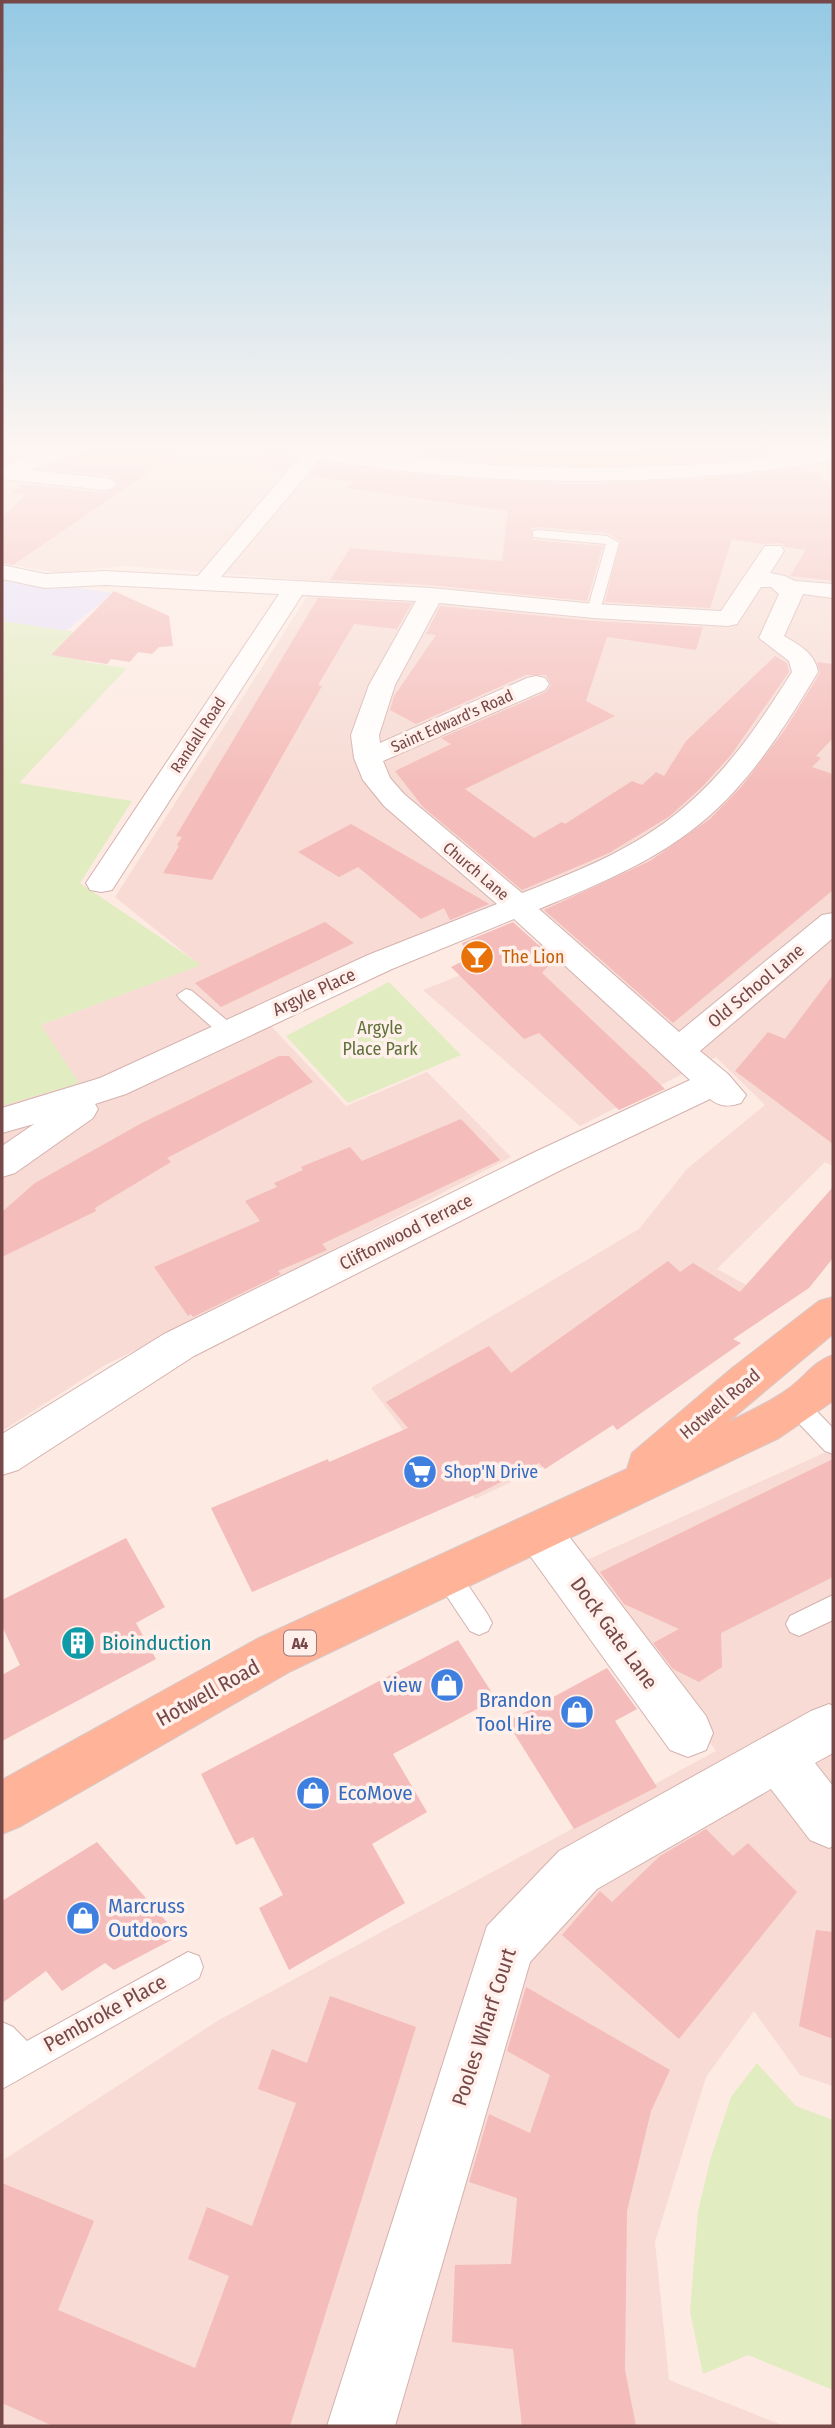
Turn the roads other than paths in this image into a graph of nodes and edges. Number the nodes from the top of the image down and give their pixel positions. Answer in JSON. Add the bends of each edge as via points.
{"nodes":[{"id":1,"x":220,"y":562,"type":"edge"},
{"id":2,"x":608,"y":562,"type":"edge"},
{"id":3,"x":765,"y":562,"type":"edge"},
{"id":4,"x":2,"y":572,"type":"edge"},
{"id":5,"x":760,"y":579,"type":"junction"},
{"id":6,"x":204,"y":583,"type":"junction"},
{"id":7,"x":295,"y":588,"type":"junction"},
{"id":8,"x":791,"y":589,"type":"junction"},
{"id":9,"x":833,"y":591,"type":"edge"},
{"id":10,"x":431,"y":595,"type":"junction"},
{"id":11,"x":594,"y":611,"type":"junction"},
{"id":12,"x":536,"y":684,"type":"dead end"},
{"id":13,"x":368,"y":758,"type":"junction"},
{"id":14,"x":101,"y":883,"type":"dead end"},
{"id":15,"x":518,"y":906,"type":"junction"},
{"id":16,"x":833,"y":922,"type":"edge"},
{"id":17,"x":186,"y":995,"type":"dead end"},
{"id":18,"x":229,"y":1032,"type":"junction"},
{"id":19,"x":679,"y":1050,"type":"junction"},
{"id":20,"x":113,"y":1086,"type":"junction"},
{"id":21,"x":722,"y":1088,"type":"joint"},
{"id":22,"x":2,"y":1121,"type":"edge"},
{"id":23,"x":2,"y":1164,"type":"edge"},
{"id":24,"x":833,"y":1312,"type":"edge"},
{"id":25,"x":833,"y":1372,"type":"edge"},
{"id":26,"x":797,"y":1406,"type":"junction"},
{"id":27,"x":833,"y":1444,"type":"edge"},
{"id":28,"x":2,"y":1457,"type":"edge"},
{"id":29,"x":609,"y":1500,"type":"junction"},
{"id":30,"x":539,"y":1532,"type":"junction"},
{"id":31,"x":447,"y":1575,"type":"junction"},
{"id":32,"x":833,"y":1607,"type":"edge"},
{"id":33,"x":479,"y":1623,"type":"dead end"},
{"id":34,"x":799,"y":1624,"type":"dead end"},
{"id":35,"x":829,"y":1728,"type":"dead end"},
{"id":36,"x":688,"y":1734,"type":"dead end"},
{"id":37,"x":778,"y":1757,"type":"junction"},
{"id":38,"x":2,"y":1808,"type":"edge"},
{"id":39,"x":830,"y":1822,"type":"dead end"},
{"id":40,"x":188,"y":1967,"type":"dead end"},
{"id":41,"x":8,"y":2057,"type":"edge"},
{"id":42,"x":361,"y":2426,"type":"edge"}],
"edges":[{"from":1,"to":6,"type":"street"},
{"from":2,"to":11,"type":"lane"},
{"from":3,"to":5,"type":"street","via":[[758,573]]},
{"from":4,"to":6,"type":"street","via":[[44,581],[105,578]]},
{"from":5,"to":8,"type":"street"},
{"from":5,"to":11,"type":"street","via":[[752,582],[728,619]]},
{"from":6,"to":7,"type":"street"},
{"from":7,"to":10,"type":"street"},
{"from":7,"to":14,"type":"street","name":"Randall Road"},
{"from":8,"to":9,"type":"street"},
{"from":8,"to":15,"type":"street","name":"Argyle Place","via":[[772,634],[774,641],[804,661],[805,672],[777,718],[717,791],[688,818],[625,860]]},
{"from":10,"to":11,"type":"street"},
{"from":10,"to":13,"type":"street","name":"Church Lane","via":[[382,685],[365,736]]},
{"from":12,"to":13,"type":"street","name":"Saint Edward's Road"},
{"from":13,"to":15,"type":"street","name":"Church Lane","via":[[377,780],[394,800]]},
{"from":15,"to":18,"type":"street","name":"Argyle Place","via":[[380,962]]},
{"from":15,"to":19,"type":"street","name":"Church Lane"},
{"from":16,"to":19,"type":"street","name":"Old School Lane"},
{"from":17,"to":18,"type":"lane"},
{"from":18,"to":20,"type":"street","name":"Argyle Place"},
{"from":19,"to":21,"type":"street","name":"Church Lane"},
{"from":20,"to":22,"type":"street"},
{"from":20,"to":23,"type":"street"},
{"from":21,"to":28,"type":"street","name":"Cliftonwood Terrace","via":[[550,1160],[191,1339]]},
{"from":24,"to":29,"type":"main road","name":"Hotwell Road","number":"A4"},
{"from":25,"to":26,"type":"main road","name":"Hotwell Road","number":"A4"},
{"from":26,"to":27,"type":"lane"},
{"from":26,"to":29,"type":"main road","name":"Hotwell Road","number":"A4"},
{"from":29,"to":30,"type":"main road","name":"Hotwell Road","number":"A4"},
{"from":30,"to":31,"type":"main road","name":"Hotwell Road","number":"A4"},
{"from":30,"to":36,"type":"street","name":"Dock Gate Lane"},
{"from":31,"to":33,"type":"lane"},
{"from":31,"to":38,"type":"main road","name":"Hotwell Road","number":"A4","via":[[274,1656]]},
{"from":32,"to":34,"type":"lane"},
{"from":35,"to":37,"type":"street","name":"Pooles Wharf Court"},
{"from":37,"to":39,"type":"street"},
{"from":37,"to":42,"type":"street","name":"Pooles Wharf Court","via":[[578,1870],[507,1946]]},
{"from":40,"to":41,"type":"lane","name":"Pembroke Place"}]}
